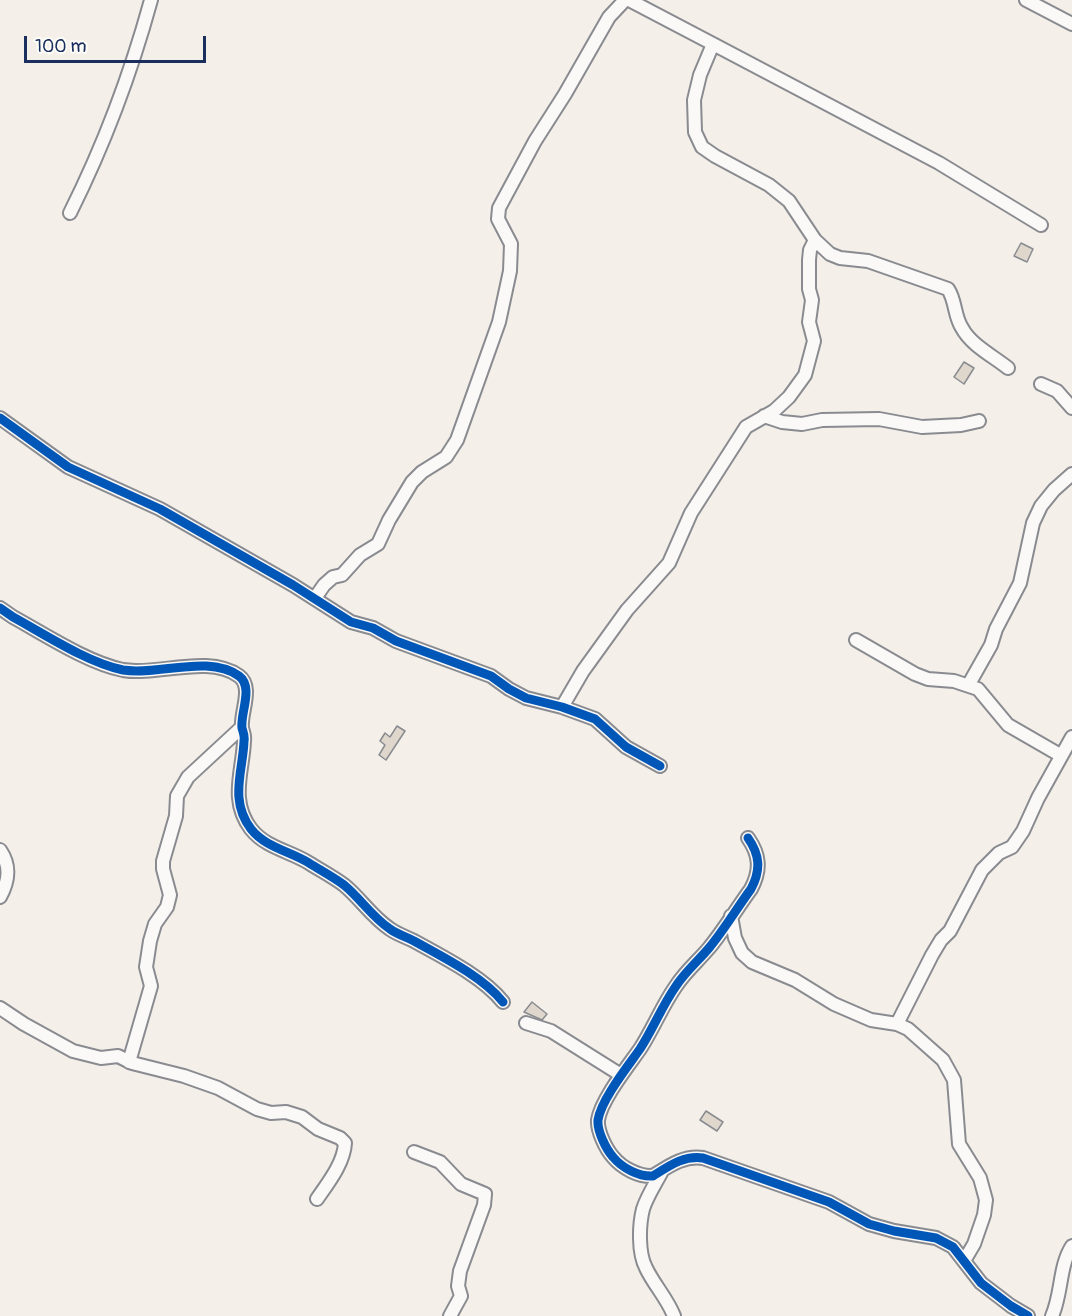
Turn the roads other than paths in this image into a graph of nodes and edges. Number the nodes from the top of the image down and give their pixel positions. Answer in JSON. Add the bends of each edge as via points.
{"nodes":[{"id":1,"x":151,"y":0,"type":"edge"},
{"id":2,"x":627,"y":0,"type":"edge"},
{"id":3,"x":1026,"y":0,"type":"edge"},
{"id":4,"x":1072,"y":24,"type":"edge"},
{"id":5,"x":713,"y":44,"type":"junction"},
{"id":6,"x":70,"y":213,"type":"dead end"},
{"id":7,"x":1041,"y":225,"type":"dead end"},
{"id":8,"x":815,"y":240,"type":"junction"},
{"id":9,"x":1008,"y":368,"type":"dead end"},
{"id":10,"x":1041,"y":384,"type":"dead end"},
{"id":11,"x":1072,"y":408,"type":"edge"},
{"id":12,"x":764,"y":416,"type":"junction"},
{"id":13,"x":0,"y":418,"type":"edge"},
{"id":14,"x":979,"y":421,"type":"dead end"},
{"id":15,"x":1072,"y":474,"type":"edge"},
{"id":16,"x":315,"y":598,"type":"junction"},
{"id":17,"x":0,"y":608,"type":"edge"},
{"id":18,"x":856,"y":640,"type":"dead end"},
{"id":19,"x":969,"y":684,"type":"junction"},
{"id":20,"x":562,"y":707,"type":"junction"},
{"id":21,"x":242,"y":727,"type":"junction"},
{"id":22,"x":1072,"y":736,"type":"edge"},
{"id":23,"x":1060,"y":755,"type":"junction"},
{"id":24,"x":660,"y":766,"type":"dead end"},
{"id":25,"x":748,"y":838,"type":"dead end"},
{"id":26,"x":0,"y":850,"type":"edge"},
{"id":27,"x":0,"y":897,"type":"edge"},
{"id":28,"x":731,"y":916,"type":"junction"},
{"id":29,"x":503,"y":1002,"type":"dead end"},
{"id":30,"x":0,"y":1008,"type":"edge"},
{"id":31,"x":526,"y":1023,"type":"dead end"},
{"id":32,"x":897,"y":1024,"type":"junction"},
{"id":33,"x":129,"y":1062,"type":"junction"},
{"id":34,"x":621,"y":1075,"type":"junction"},
{"id":35,"x":414,"y":1152,"type":"dead end"},
{"id":36,"x":662,"y":1170,"type":"junction"},
{"id":37,"x":317,"y":1199,"type":"dead end"},
{"id":38,"x":1072,"y":1246,"type":"edge"},
{"id":39,"x":964,"y":1261,"type":"junction"},
{"id":40,"x":450,"y":1316,"type":"edge"},
{"id":41,"x":674,"y":1316,"type":"edge"},
{"id":42,"x":1028,"y":1316,"type":"edge"},
{"id":43,"x":1052,"y":1316,"type":"edge"}],
"edges":[{"from":1,"to":6,"type":"street","via":[[114,115]]},
{"from":2,"to":5,"type":"street"},
{"from":2,"to":16,"type":"street","via":[[609,17],[499,208],[498,219],[511,244],[510,271],[499,322],[457,440],[446,457],[412,482],[378,544],[360,555],[342,575],[333,577]]},
{"from":3,"to":4,"type":"street"},
{"from":5,"to":7,"type":"street","via":[[939,163]]},
{"from":5,"to":8,"type":"street","via":[[694,100],[697,140],[714,156],[769,185],[789,201]]},
{"from":8,"to":9,"type":"street","via":[[840,258],[868,261],[948,289],[962,330]]},
{"from":8,"to":12,"type":"street","via":[[809,260],[812,300],[808,322],[814,341],[811,357],[797,388]]},
{"from":10,"to":11,"type":"street","via":[[1057,391]]},
{"from":12,"to":14,"type":"street","via":[[802,424],[879,419],[922,427]]},
{"from":12,"to":20,"type":"street","via":[[746,427],[691,513],[669,563],[620,620]]},
{"from":13,"to":16,"type":"street","via":[[75,471],[160,509]]},
{"from":15,"to":19,"type":"street","via":[[1041,506],[1033,523],[1020,583]]},
{"from":16,"to":20,"type":"street","via":[[351,622],[491,676],[526,698]]},
{"from":17,"to":21,"type":"street","via":[[105,666],[140,672],[211,667],[238,675],[245,685]]},
{"from":18,"to":19,"type":"street","via":[[915,674]]},
{"from":19,"to":23,"type":"street","via":[[978,689],[1008,725]]},
{"from":20,"to":24,"type":"street","via":[[595,719],[626,747]]},
{"from":21,"to":29,"type":"street","via":[[240,798],[243,813],[262,840],[344,885],[390,929],[486,983]]},
{"from":21,"to":33,"type":"street","via":[[188,777],[177,796],[163,869],[170,896],[155,924],[146,955],[151,986]]},
{"from":22,"to":23,"type":"street"},
{"from":23,"to":32,"type":"street","via":[[1023,831],[1012,847],[999,853],[982,870]]},
{"from":25,"to":28,"type":"street","via":[[759,858],[756,879]]},
{"from":26,"to":27,"type":"street","via":[[8,865],[6,886]]},
{"from":28,"to":32,"type":"street","via":[[735,938],[752,962],[852,1012]]},
{"from":28,"to":34,"type":"street","via":[[676,984]]},
{"from":30,"to":33,"type":"street","via":[[73,1051],[101,1058],[118,1056]]},
{"from":31,"to":34,"type":"street","via":[[551,1031]]},
{"from":32,"to":39,"type":"street","via":[[926,1043],[943,1060],[954,1080],[958,1140],[980,1178],[986,1200],[974,1244]]},
{"from":33,"to":37,"type":"street","via":[[218,1088],[257,1109],[302,1117],[340,1138],[345,1149]]},
{"from":34,"to":36,"type":"street","via":[[598,1119],[603,1140],[618,1163],[631,1170],[647,1176]]},
{"from":35,"to":40,"type":"street","via":[[440,1162],[461,1184],[485,1194],[460,1271],[461,1296]]},
{"from":36,"to":39,"type":"street","via":[[691,1156],[703,1158],[829,1202],[869,1224],[936,1238],[953,1247]]},
{"from":36,"to":41,"type":"street","via":[[644,1208],[642,1248],[645,1266]]},
{"from":38,"to":43,"type":"street"},
{"from":39,"to":42,"type":"street","via":[[981,1283]]}]}
